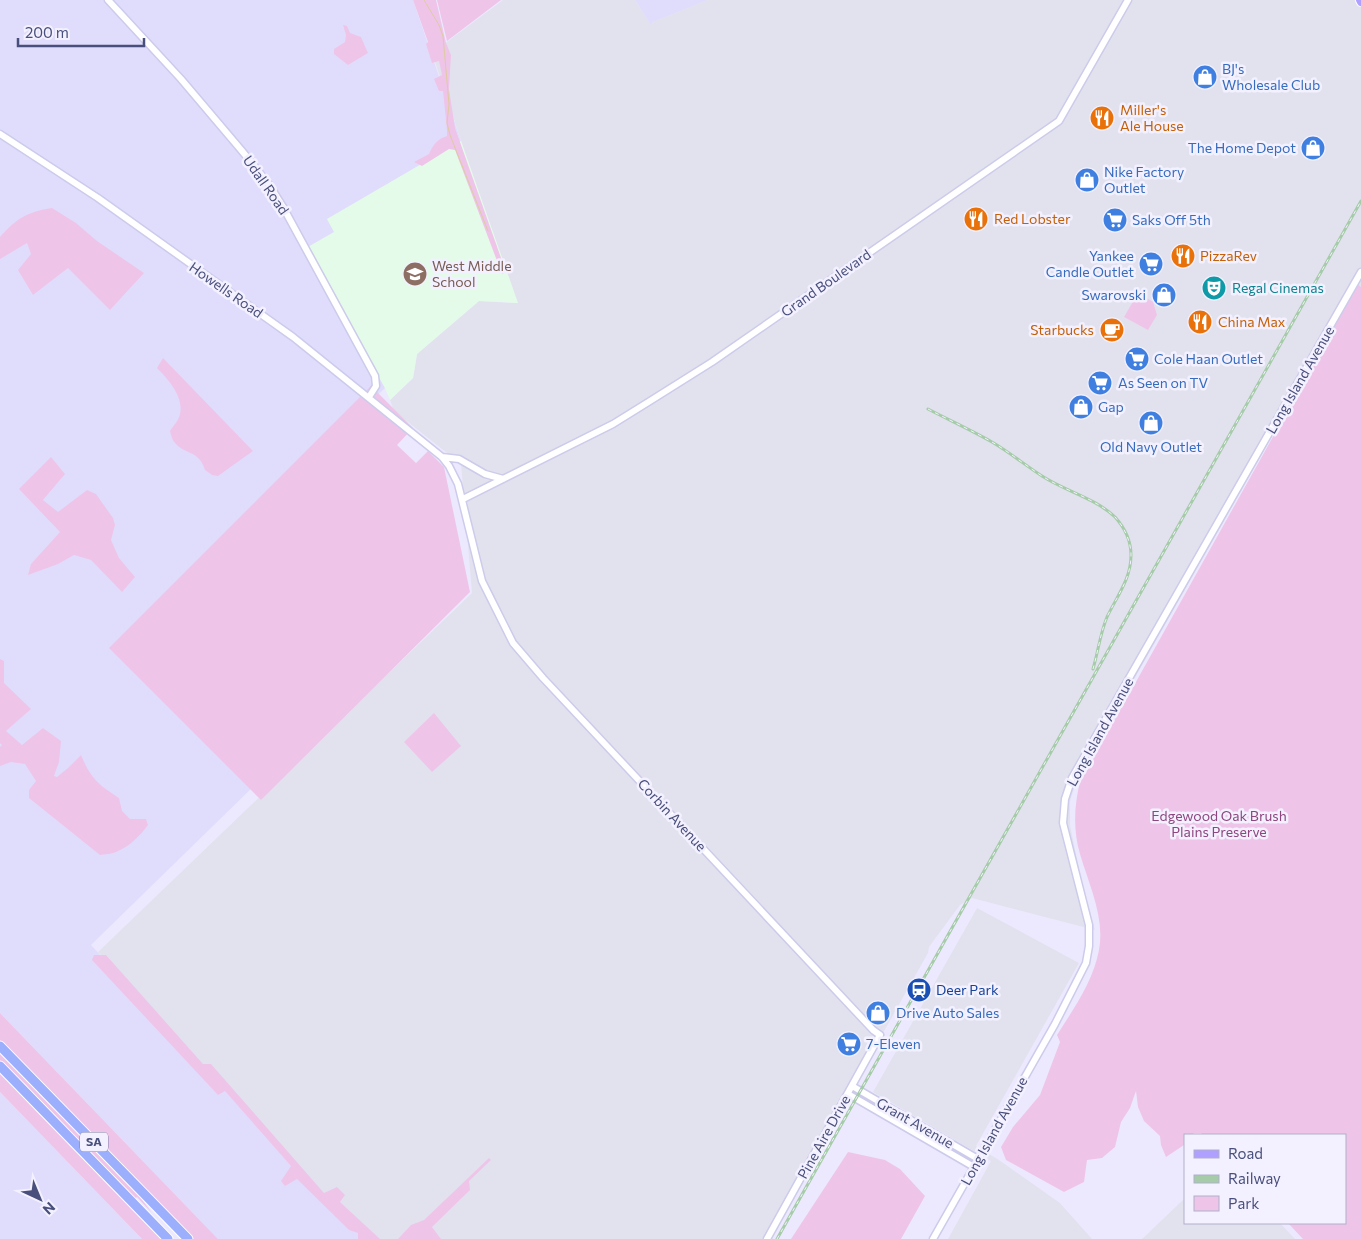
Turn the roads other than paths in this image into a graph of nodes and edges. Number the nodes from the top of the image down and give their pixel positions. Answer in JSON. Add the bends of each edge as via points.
{"nodes":[{"id":1,"x":108,"y":0,"type":"edge"},
{"id":2,"x":1128,"y":0,"type":"edge"},
{"id":3,"x":0,"y":134,"type":"edge"},
{"id":4,"x":1361,"y":272,"type":"edge"},
{"id":5,"x":369,"y":397,"type":"junction"},
{"id":6,"x":442,"y":457,"type":"junction"},
{"id":7,"x":504,"y":479,"type":"junction"},
{"id":8,"x":463,"y":499,"type":"junction"},
{"id":9,"x":880,"y":1035,"type":"joint"},
{"id":10,"x":0,"y":1046,"type":"edge"},
{"id":11,"x":0,"y":1066,"type":"edge"},
{"id":12,"x":852,"y":1086,"type":"junction"},
{"id":13,"x":848,"y":1094,"type":"junction"},
{"id":14,"x":978,"y":1159,"type":"junction"},
{"id":15,"x":974,"y":1167,"type":"junction"},
{"id":16,"x":168,"y":1239,"type":"edge"},
{"id":17,"x":188,"y":1239,"type":"edge"},
{"id":18,"x":767,"y":1239,"type":"edge"},
{"id":19,"x":934,"y":1239,"type":"edge"}],
"edges":[{"from":1,"to":5,"type":"street","name":"Udall Road","via":[[268,183],[375,376],[376,386]]},
{"from":2,"to":7,"type":"street","name":"Grand Boulevard","via":[[1059,121],[712,362],[613,424]]},
{"from":3,"to":5,"type":"street","name":"Howells Road","via":[[98,198],[293,337]]},
{"from":4,"to":14,"type":"street","name":"Long Island Avenue","via":[[1072,778],[1065,799],[1063,823],[1089,925],[1086,963]]},
{"from":5,"to":6,"type":"street","name":"Howells Road"},
{"from":6,"to":7,"type":"street","via":[[459,459],[485,474]]},
{"from":6,"to":8,"type":"street","name":"Corbin Avenue","via":[[454,475]]},
{"from":7,"to":8,"type":"street","name":"Grand Boulevard"},
{"from":8,"to":9,"type":"street","name":"Corbin Avenue","via":[[482,582],[513,643],[767,918]]},
{"from":9,"to":12,"type":"street","name":"Pine Aire Drive"},
{"from":10,"to":17,"type":"highway","number":"SA"},
{"from":11,"to":16,"type":"highway","number":"SA"},
{"from":12,"to":13,"type":"street","name":"Pine Aire Drive"},
{"from":12,"to":14,"type":"street","name":"Grant Avenue"},
{"from":13,"to":15,"type":"street","name":"Grant Avenue"},
{"from":13,"to":18,"type":"street","name":"Pine Aire Drive"},
{"from":14,"to":15,"type":"street","name":"Long Island Avenue"},
{"from":15,"to":19,"type":"street","name":"Long Island Avenue"}]}
